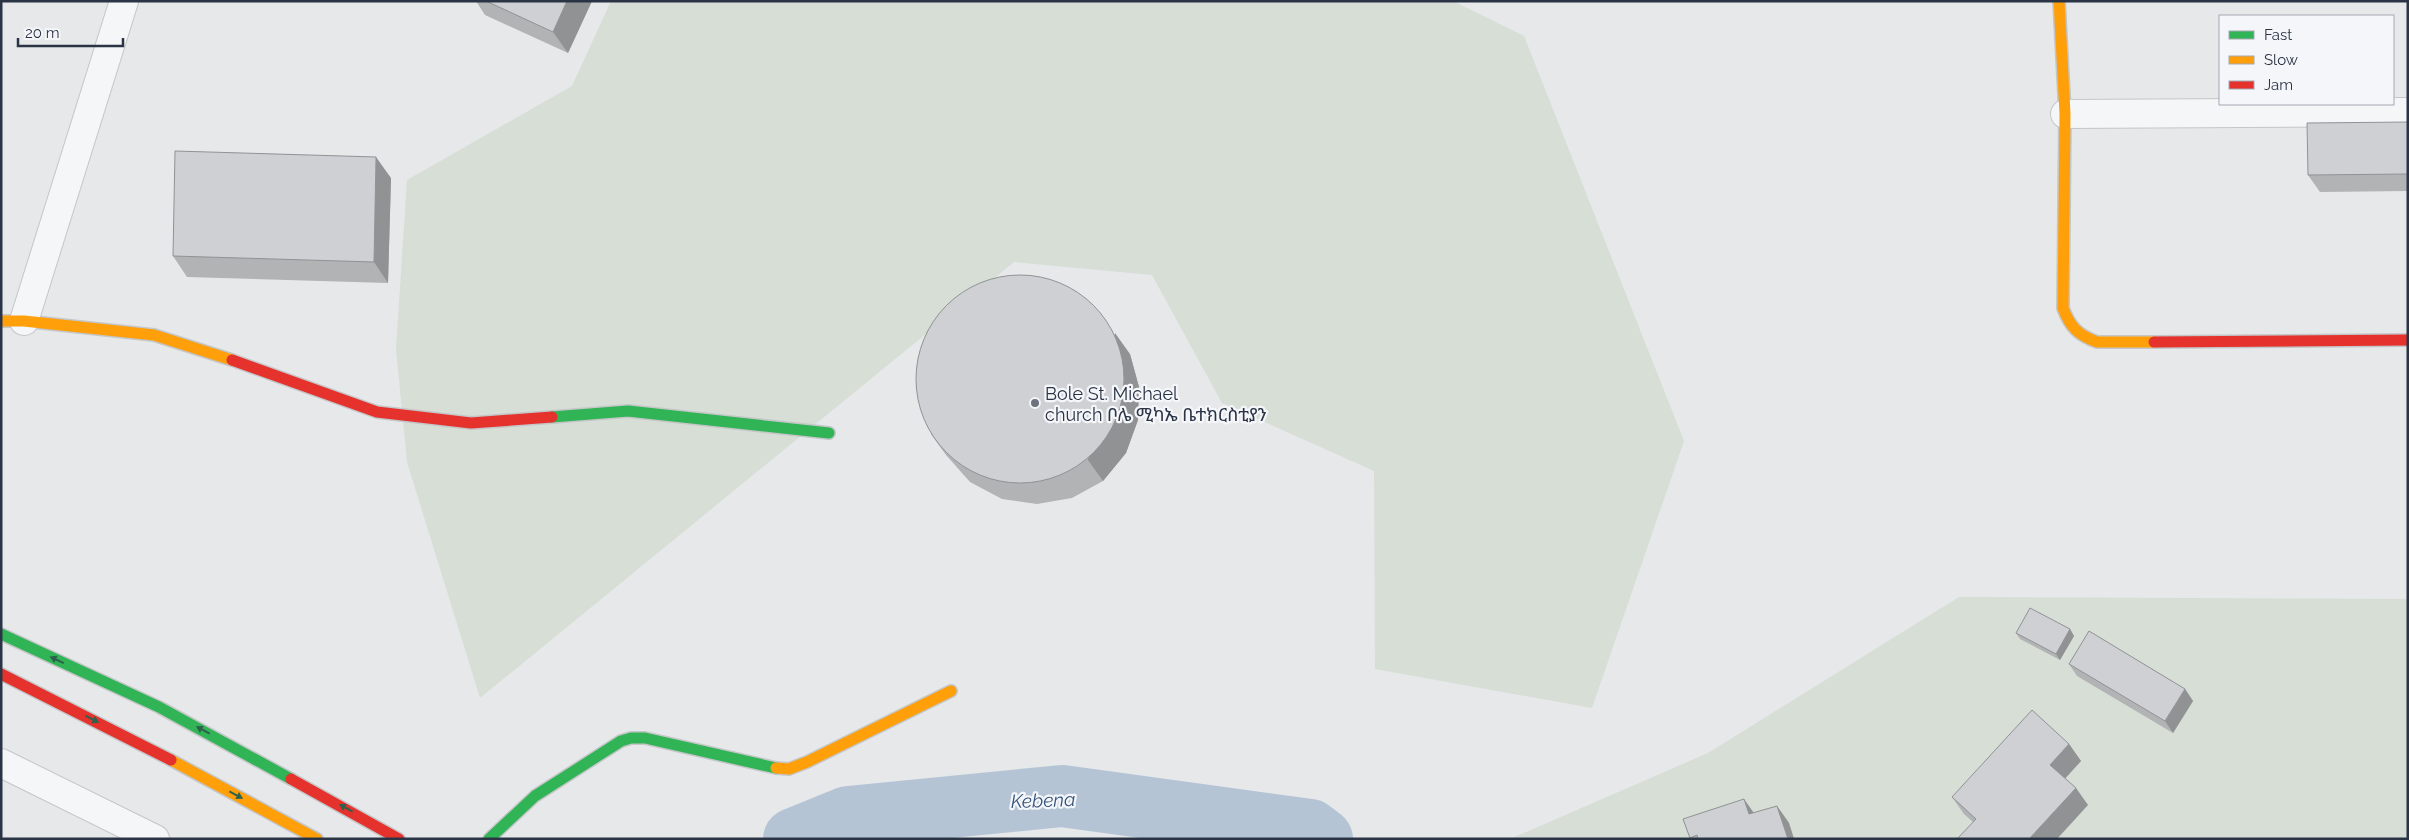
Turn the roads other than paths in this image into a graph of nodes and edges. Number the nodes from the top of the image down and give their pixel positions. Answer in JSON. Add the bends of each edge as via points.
{"nodes":[{"id":1,"x":124,"y":1,"type":"edge"},
{"id":2,"x":2059,"y":1,"type":"edge"},
{"id":3,"x":2408,"y":112,"type":"edge"},
{"id":4,"x":2065,"y":114,"type":"junction"},
{"id":5,"x":13,"y":321,"type":"edge"},
{"id":6,"x":2408,"y":340,"type":"edge"},
{"id":7,"x":829,"y":433,"type":"dead end"},
{"id":8,"x":1,"y":634,"type":"edge"},
{"id":9,"x":1,"y":674,"type":"edge"},
{"id":10,"x":950,"y":691,"type":"dead end"},
{"id":11,"x":1,"y":763,"type":"edge"},
{"id":12,"x":155,"y":839,"type":"edge"},
{"id":13,"x":318,"y":839,"type":"edge"},
{"id":14,"x":399,"y":839,"type":"edge"},
{"id":15,"x":489,"y":839,"type":"edge"}],
"edges":[{"from":1,"to":5,"type":"street"},
{"from":2,"to":4,"type":"street"},
{"from":3,"to":4,"type":"street"},
{"from":4,"to":6,"type":"street","via":[[2063,308],[2070,326],[2080,336],[2097,342]]},
{"from":5,"to":7,"type":"street","via":[[154,335],[377,412],[471,423],[628,411]]},
{"from":14,"to":8,"type":"street","one_way":true,"via":[[160,707]]},
{"from":9,"to":13,"type":"street","one_way":true},
{"from":10,"to":15,"type":"street","via":[[789,769],[645,738],[621,741],[535,796]]},
{"from":11,"to":12,"type":"street"}]}
